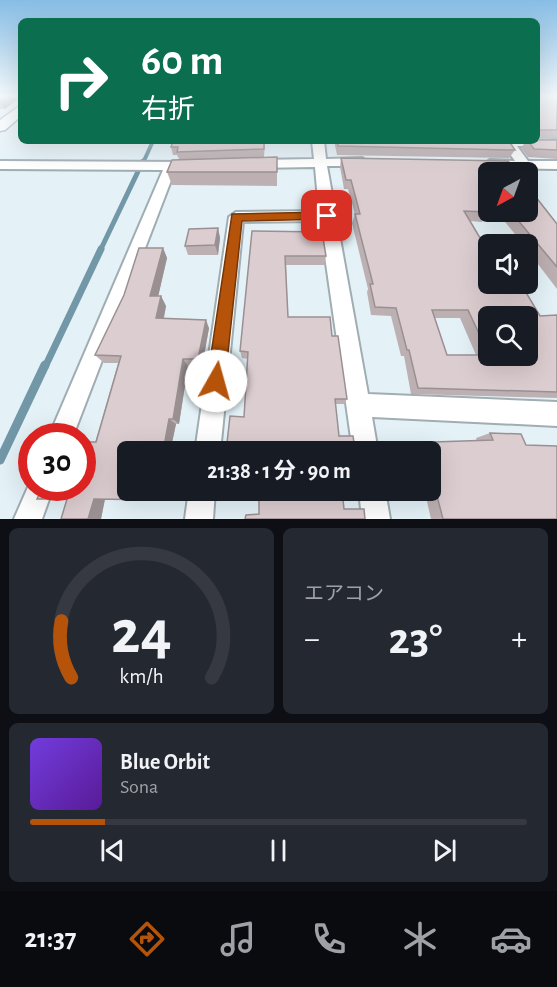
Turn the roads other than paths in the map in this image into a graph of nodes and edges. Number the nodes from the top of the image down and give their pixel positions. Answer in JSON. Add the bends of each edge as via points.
{"nodes":[{"id":1,"x":540,"y":143,"type":"edge"},
{"id":2,"x":557,"y":143,"type":"edge"},
{"id":3,"x":318,"y":144,"type":"edge"},
{"id":4,"x":509,"y":144,"type":"edge"},
{"id":5,"x":321,"y":161,"type":"junction"},
{"id":6,"x":369,"y":162,"type":"edge"},
{"id":7,"x":523,"y":162,"type":"edge"},
{"id":8,"x":240,"y":164,"type":"edge"},
{"id":9,"x":0,"y":165,"type":"edge"},
{"id":10,"x":538,"y":165,"type":"edge"},
{"id":11,"x":205,"y":166,"type":"edge"},
{"id":12,"x":556,"y":166,"type":"edge"},
{"id":13,"x":170,"y":167,"type":"junction"},
{"id":14,"x":327,"y":216,"type":"junction"},
{"id":15,"x":358,"y":405,"type":"junction"},
{"id":16,"x":557,"y":414,"type":"edge"},
{"id":17,"x":66,"y":423,"type":"edge"},
{"id":18,"x":208,"y":441,"type":"edge"},
{"id":19,"x":364,"y":441,"type":"edge"},
{"id":20,"x":35,"y":501,"type":"edge"},
{"id":21,"x":201,"y":501,"type":"edge"},
{"id":22,"x":374,"y":501,"type":"edge"},
{"id":23,"x":28,"y":519,"type":"edge"},
{"id":24,"x":199,"y":519,"type":"edge"},
{"id":25,"x":376,"y":519,"type":"edge"}],
"edges":[{"from":1,"to":2,"type":"street"},
{"from":3,"to":5,"type":"street"},
{"from":4,"to":7,"type":"street"},
{"from":5,"to":6,"type":"street"},
{"from":5,"to":8,"type":"street"},
{"from":5,"to":14,"type":"street"},
{"from":9,"to":13,"type":"street"},
{"from":10,"to":12,"type":"street"},
{"from":11,"to":13,"type":"street"},
{"from":13,"to":17,"type":"street"},
{"from":14,"to":15,"type":"street"},
{"from":14,"to":18,"type":"street","via":[[236,217]]},
{"from":15,"to":16,"type":"street"},
{"from":15,"to":19,"type":"street"},
{"from":20,"to":23,"type":"street"},
{"from":21,"to":24,"type":"street"},
{"from":22,"to":25,"type":"street"}]}
